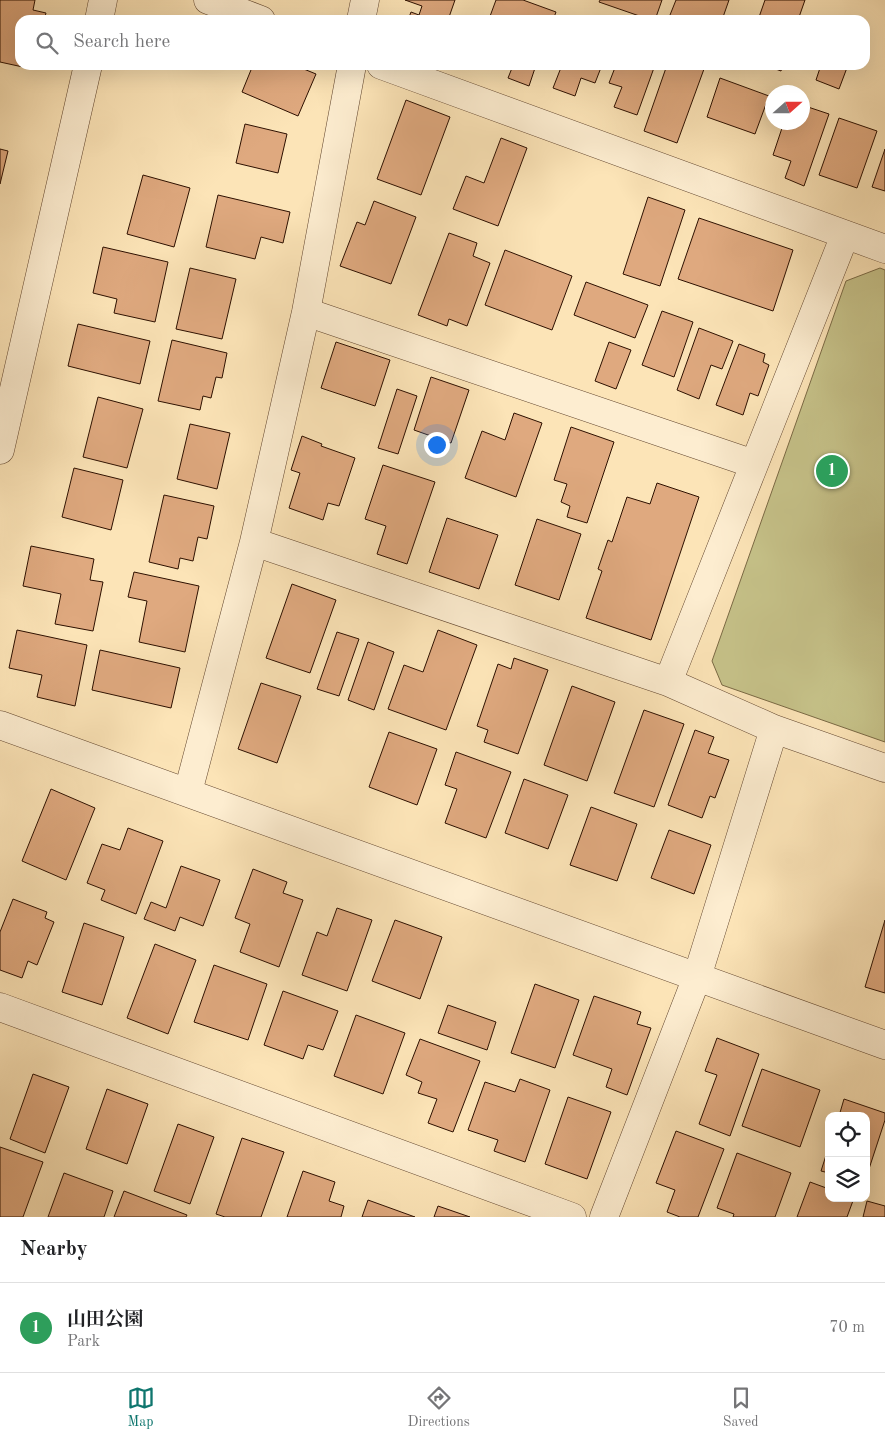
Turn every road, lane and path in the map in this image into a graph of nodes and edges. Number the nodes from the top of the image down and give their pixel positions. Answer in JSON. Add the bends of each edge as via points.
{"nodes":[{"id":1,"x":103,"y":0,"type":"edge"},
{"id":2,"x":208,"y":0,"type":"edge"},
{"id":3,"x":365,"y":0,"type":"edge"},
{"id":4,"x":99,"y":15,"type":"edge"},
{"id":5,"x":248,"y":15,"type":"edge"},
{"id":6,"x":362,"y":15,"type":"edge"},
{"id":7,"x":87,"y":70,"type":"edge"},
{"id":8,"x":351,"y":70,"type":"edge"},
{"id":9,"x":395,"y":70,"type":"edge"},
{"id":10,"x":845,"y":235,"type":"junction"},
{"id":11,"x":885,"y":249,"type":"edge"},
{"id":12,"x":306,"y":312,"type":"junction"},
{"id":13,"x":0,"y":450,"type":"edge"},
{"id":14,"x":754,"y":464,"type":"junction"},
{"id":15,"x":254,"y":542,"type":"junction"},
{"id":16,"x":668,"y":682,"type":"junction"},
{"id":17,"x":0,"y":725,"type":"edge"},
{"id":18,"x":774,"y":729,"type":"junction"},
{"id":19,"x":885,"y":768,"type":"edge"},
{"id":20,"x":188,"y":792,"type":"junction"},
{"id":21,"x":697,"y":977,"type":"junction"},
{"id":22,"x":0,"y":1007,"type":"edge"},
{"id":23,"x":885,"y":1045,"type":"edge"},
{"id":24,"x":572,"y":1217,"type":"edge"},
{"id":25,"x":604,"y":1217,"type":"edge"}],
"edges":[{"from":1,"to":4,"type":"street"},
{"from":2,"to":5,"type":"street"},
{"from":3,"to":6,"type":"street"},
{"from":7,"to":13,"type":"street"},
{"from":8,"to":12,"type":"street"},
{"from":9,"to":10,"type":"street"},
{"from":10,"to":11,"type":"street"},
{"from":10,"to":14,"type":"street"},
{"from":12,"to":14,"type":"street"},
{"from":12,"to":15,"type":"street"},
{"from":14,"to":16,"type":"street"},
{"from":15,"to":16,"type":"street"},
{"from":15,"to":20,"type":"street"},
{"from":16,"to":18,"type":"street"},
{"from":17,"to":20,"type":"street"},
{"from":18,"to":19,"type":"street"},
{"from":18,"to":21,"type":"street"},
{"from":20,"to":21,"type":"street"},
{"from":21,"to":23,"type":"street"},
{"from":21,"to":25,"type":"street"},
{"from":22,"to":24,"type":"street"}]}
